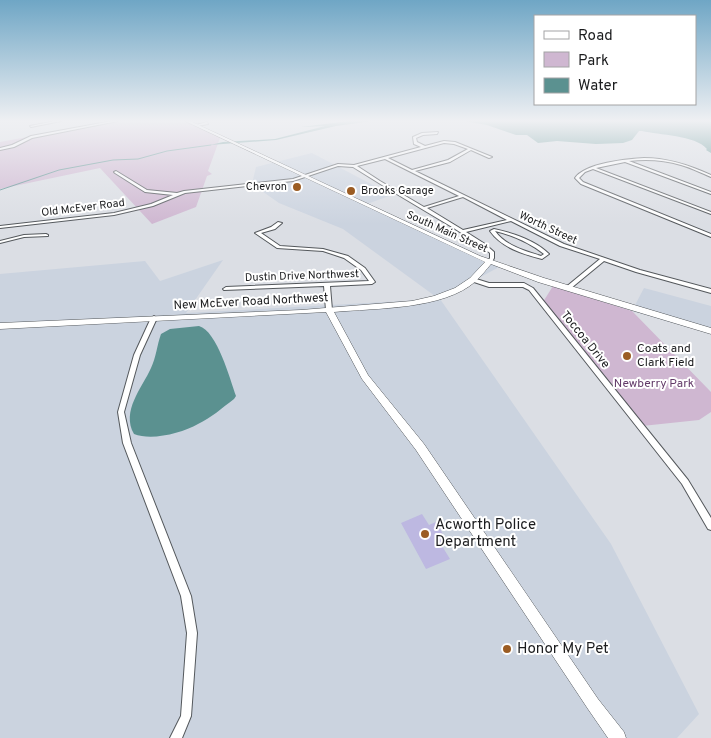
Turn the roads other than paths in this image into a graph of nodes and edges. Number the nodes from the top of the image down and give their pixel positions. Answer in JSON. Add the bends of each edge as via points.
{"nodes":[{"id":1,"x":261,"y":155,"type":"edge"},
{"id":2,"x":395,"y":155,"type":"edge"},
{"id":3,"x":459,"y":155,"type":"edge"},
{"id":4,"x":486,"y":155,"type":"edge"},
{"id":5,"x":490,"y":157,"type":"dead end"},
{"id":6,"x":386,"y":158,"type":"junction"},
{"id":7,"x":622,"y":160,"type":"junction"},
{"id":8,"x":354,"y":166,"type":"junction"},
{"id":9,"x":593,"y":168,"type":"junction"},
{"id":10,"x":413,"y":170,"type":"junction"},
{"id":11,"x":116,"y":172,"type":"dead end"},
{"id":12,"x":305,"y":176,"type":"junction"},
{"id":13,"x":711,"y":176,"type":"edge"},
{"id":14,"x":711,"y":193,"type":"edge"},
{"id":15,"x":177,"y":194,"type":"junction"},
{"id":16,"x":463,"y":196,"type":"junction"},
{"id":17,"x":424,"y":208,"type":"junction"},
{"id":18,"x":711,"y":213,"type":"edge"},
{"id":19,"x":511,"y":220,"type":"junction"},
{"id":20,"x":280,"y":223,"type":"dead end"},
{"id":21,"x":485,"y":226,"type":"junction"},
{"id":22,"x":0,"y":227,"type":"edge"},
{"id":23,"x":492,"y":230,"type":"junction"},
{"id":24,"x":462,"y":232,"type":"junction"},
{"id":25,"x":46,"y":235,"type":"dead end"},
{"id":26,"x":711,"y":236,"type":"edge"},
{"id":27,"x":0,"y":242,"type":"edge"},
{"id":28,"x":602,"y":260,"type":"junction"},
{"id":29,"x":490,"y":261,"type":"junction"},
{"id":30,"x":473,"y":280,"type":"junction"},
{"id":31,"x":327,"y":284,"type":"junction"},
{"id":32,"x":568,"y":288,"type":"junction"},
{"id":33,"x":226,"y":289,"type":"dead end"},
{"id":34,"x":711,"y":291,"type":"edge"},
{"id":35,"x":329,"y":310,"type":"junction"},
{"id":36,"x":154,"y":318,"type":"junction"},
{"id":37,"x":0,"y":326,"type":"edge"},
{"id":38,"x":711,"y":331,"type":"edge"},
{"id":39,"x":711,"y":526,"type":"edge"},
{"id":40,"x":176,"y":738,"type":"edge"},
{"id":41,"x":618,"y":738,"type":"edge"}],
"edges":[{"from":1,"to":12,"type":"street","name":"South Main Street"},
{"from":2,"to":6,"type":"street"},
{"from":3,"to":10,"type":"street"},
{"from":4,"to":5,"type":"street"},
{"from":6,"to":8,"type":"street"},
{"from":6,"to":10,"type":"street","name":"Worth Street"},
{"from":7,"to":9,"type":"street"},
{"from":7,"to":13,"type":"street","via":[[642,157],[663,159],[685,164]]},
{"from":7,"to":14,"type":"street"},
{"from":8,"to":12,"type":"street","name":"Old McEver Road","via":[[343,165]]},
{"from":8,"to":17,"type":"street"},
{"from":9,"to":18,"type":"street"},
{"from":9,"to":26,"type":"street","via":[[578,177],[579,181]]},
{"from":10,"to":16,"type":"street","name":"Worth Street"},
{"from":11,"to":15,"type":"street","via":[[146,191]]},
{"from":12,"to":15,"type":"street","name":"Old McEver Road","via":[[282,182]]},
{"from":12,"to":29,"type":"street","name":"South Main Street","via":[[438,240]]},
{"from":15,"to":22,"type":"street","name":"Old McEver Road","via":[[152,205],[114,214]]},
{"from":16,"to":17,"type":"street"},
{"from":16,"to":19,"type":"street","name":"Worth Street"},
{"from":17,"to":24,"type":"street"},
{"from":19,"to":21,"type":"street"},
{"from":19,"to":28,"type":"street","name":"Worth Street"},
{"from":20,"to":31,"type":"street","name":"Dustin Drive Northwest","via":[[257,232],[279,247],[323,250],[346,257],[363,268],[372,282]]},
{"from":21,"to":23,"type":"street"},
{"from":21,"to":24,"type":"street"},
{"from":23,"to":23,"type":"street","via":[[496,236],[520,250],[542,258],[547,254],[508,234]]},
{"from":24,"to":29,"type":"street","via":[[491,251]]},
{"from":25,"to":27,"type":"street"},
{"from":28,"to":32,"type":"street"},
{"from":28,"to":34,"type":"street","name":"Worth Street"},
{"from":29,"to":30,"type":"street","name":"New McEver Road Northwest"},
{"from":29,"to":32,"type":"street","name":"South Main Street"},
{"from":30,"to":35,"type":"street","name":"New McEver Road Northwest","via":[[451,294],[430,300]]},
{"from":30,"to":39,"type":"street","name":"Toccoa Drive","via":[[490,286],[524,285],[531,289],[691,490]]},
{"from":31,"to":33,"type":"street","name":"Dustin Drive Northwest"},
{"from":31,"to":35,"type":"street"},
{"from":32,"to":38,"type":"street","name":"South Main Street"},
{"from":35,"to":36,"type":"street","name":"New McEver Road Northwest"},
{"from":35,"to":41,"type":"street","via":[[365,377],[420,447]]},
{"from":36,"to":37,"type":"street","name":"New McEver Road Northwest"},
{"from":36,"to":40,"type":"street","via":[[137,355],[121,412],[127,443],[186,596],[192,633],[186,716]]}]}
